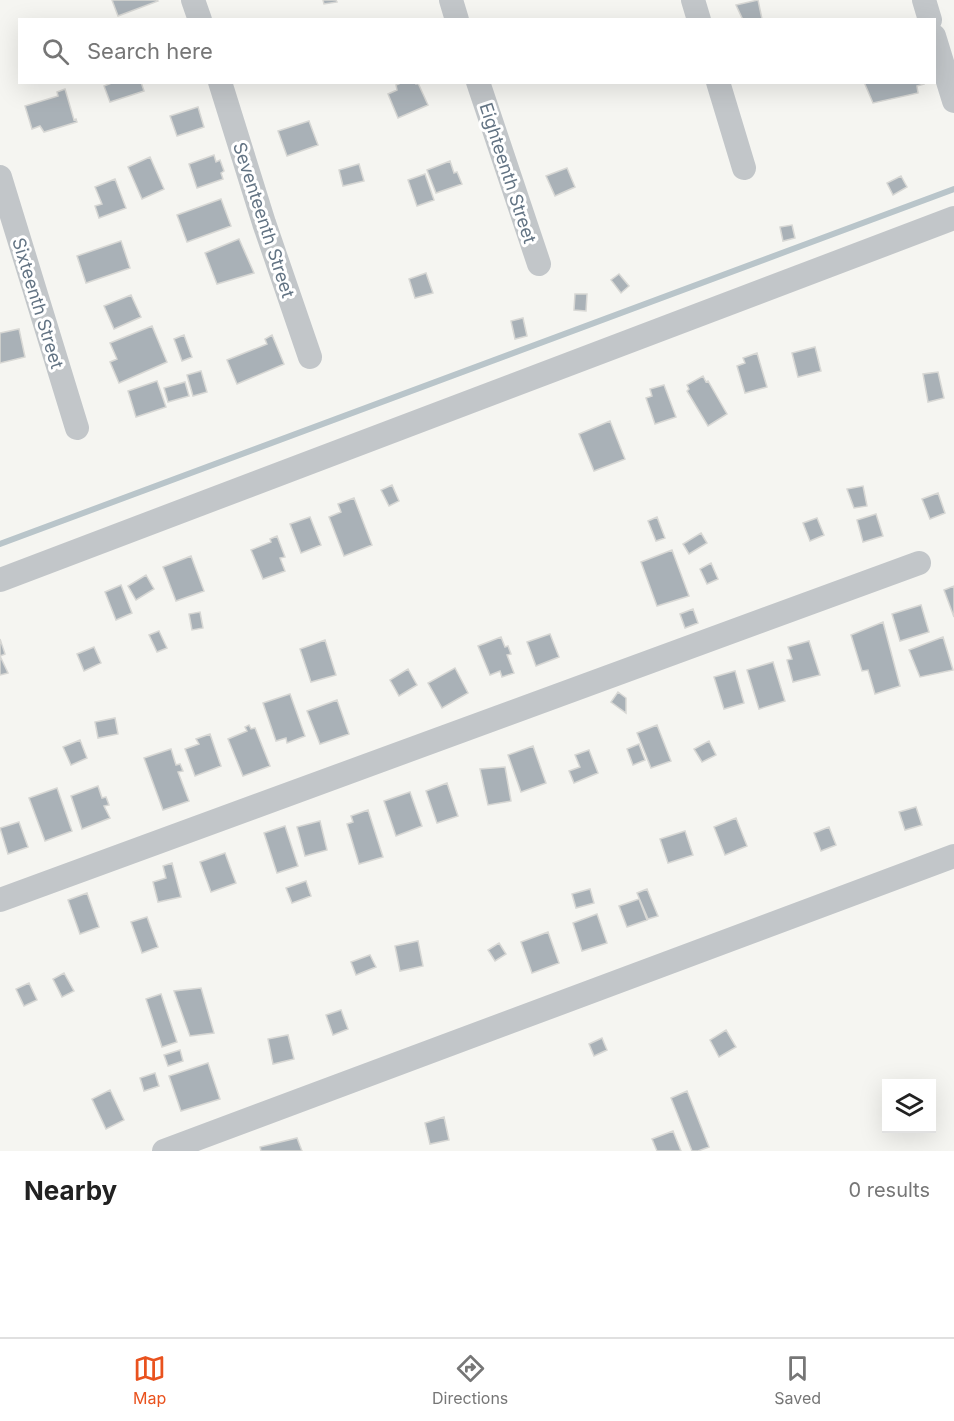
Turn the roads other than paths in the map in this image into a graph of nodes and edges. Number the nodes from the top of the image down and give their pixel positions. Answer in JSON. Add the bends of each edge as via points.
{"nodes":[{"id":1,"x":194,"y":0,"type":"edge"},
{"id":2,"x":451,"y":0,"type":"edge"},
{"id":3,"x":693,"y":0,"type":"edge"},
{"id":4,"x":924,"y":0,"type":"edge"},
{"id":5,"x":199,"y":18,"type":"edge"},
{"id":6,"x":456,"y":18,"type":"edge"},
{"id":7,"x":698,"y":18,"type":"edge"},
{"id":8,"x":929,"y":18,"type":"edge"},
{"id":9,"x":936,"y":42,"type":"edge"},
{"id":10,"x":221,"y":84,"type":"edge"},
{"id":11,"x":479,"y":84,"type":"edge"},
{"id":12,"x":719,"y":84,"type":"edge"},
{"id":13,"x":954,"y":101,"type":"edge"},
{"id":14,"x":744,"y":168,"type":"dead end"},
{"id":15,"x":0,"y":177,"type":"edge"},
{"id":16,"x":954,"y":218,"type":"edge"},
{"id":17,"x":539,"y":264,"type":"dead end"},
{"id":18,"x":310,"y":357,"type":"dead end"},
{"id":19,"x":77,"y":428,"type":"dead end"},
{"id":20,"x":919,"y":563,"type":"dead end"},
{"id":21,"x":0,"y":580,"type":"edge"},
{"id":22,"x":954,"y":856,"type":"edge"},
{"id":23,"x":0,"y":900,"type":"edge"},
{"id":24,"x":165,"y":1151,"type":"edge"}],
"edges":[{"from":1,"to":5,"type":"street"},
{"from":2,"to":6,"type":"street"},
{"from":3,"to":7,"type":"street"},
{"from":4,"to":8,"type":"street"},
{"from":9,"to":13,"type":"street"},
{"from":10,"to":18,"type":"street","name":"Seventeenth Street"},
{"from":11,"to":17,"type":"street","name":"Eighteenth Street"},
{"from":12,"to":14,"type":"street"},
{"from":15,"to":19,"type":"street","name":"Sixteenth Street"},
{"from":16,"to":21,"type":"street"},
{"from":20,"to":23,"type":"street"},
{"from":22,"to":24,"type":"street"}]}
